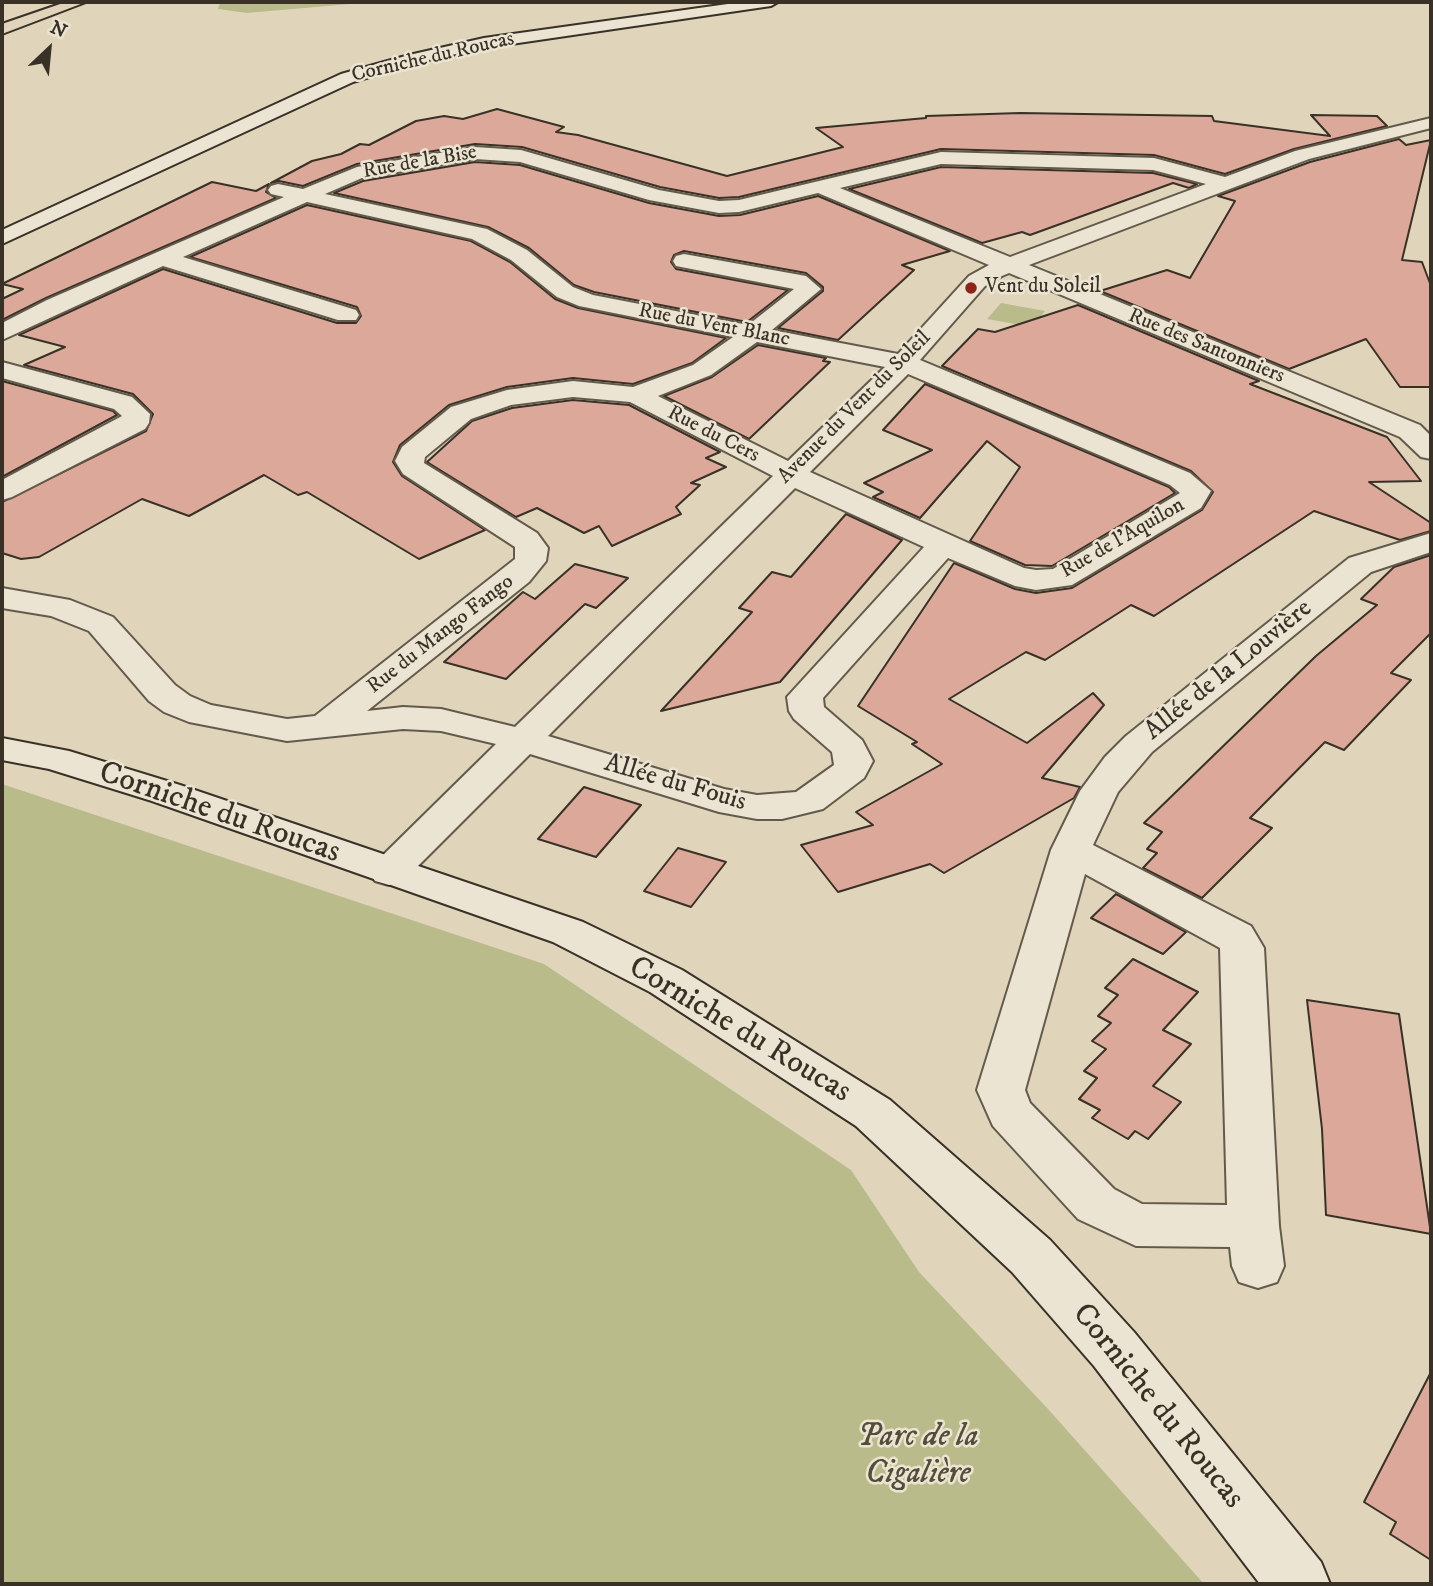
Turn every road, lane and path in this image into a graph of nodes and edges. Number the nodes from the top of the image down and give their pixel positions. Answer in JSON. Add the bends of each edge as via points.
{"nodes":[{"id":1,"x":79,"y":2,"type":"edge"},
{"id":2,"x":771,"y":2,"type":"edge"},
{"id":3,"x":2,"y":29,"type":"edge"},
{"id":4,"x":1431,"y":123,"type":"edge"},
{"id":5,"x":937,"y":136,"type":"dead end"},
{"id":6,"x":941,"y":159,"type":"junction"},
{"id":7,"x":1225,"y":183,"type":"junction"},
{"id":8,"x":820,"y":187,"type":"junction"},
{"id":9,"x":278,"y":190,"type":"dead end"},
{"id":10,"x":304,"y":195,"type":"junction"},
{"id":11,"x":2,"y":238,"type":"edge"},
{"id":12,"x":161,"y":258,"type":"junction"},
{"id":13,"x":684,"y":261,"type":"dead end"},
{"id":14,"x":1009,"y":266,"type":"junction"},
{"id":15,"x":347,"y":315,"type":"dead end"},
{"id":16,"x":2,"y":333,"type":"edge"},
{"id":17,"x":752,"y":334,"type":"junction"},
{"id":18,"x":904,"y":362,"type":"junction"},
{"id":19,"x":2,"y":370,"type":"edge"},
{"id":20,"x":636,"y":396,"type":"junction"},
{"id":21,"x":1431,"y":451,"type":"edge"},
{"id":22,"x":790,"y":474,"type":"junction"},
{"id":23,"x":2,"y":491,"type":"edge"},
{"id":24,"x":944,"y":542,"type":"junction"},
{"id":25,"x":1431,"y":542,"type":"edge"},
{"id":26,"x":2,"y":598,"type":"edge"},
{"id":27,"x":322,"y":729,"type":"junction"},
{"id":28,"x":524,"y":740,"type":"junction"},
{"id":29,"x":2,"y":749,"type":"edge"},
{"id":30,"x":1071,"y":850,"type":"junction"},
{"id":31,"x":389,"y":872,"type":"junction"},
{"id":32,"x":1299,"y":1584,"type":"edge"}],
"edges":[{"from":1,"to":3,"type":"highway"},
{"from":2,"to":11,"type":"street","name":"Corniche du Roucas","via":[[484,43],[347,78]]},
{"from":4,"to":7,"type":"street","name":"Avenue du Vent du Soleil","via":[[1339,144]]},
{"from":5,"to":6,"type":"street"},
{"from":6,"to":7,"type":"street","name":"Rue de la Bise","via":[[1149,155]]},
{"from":6,"to":8,"type":"street","name":"Rue de la Bise"},
{"from":7,"to":14,"type":"street","name":"Avenue du Vent du Soleil"},
{"from":8,"to":10,"type":"street","name":"Rue de la Bise","via":[[719,208],[490,152],[371,169]]},
{"from":8,"to":14,"type":"street","name":"Rue des Santonniers"},
{"from":9,"to":10,"type":"street"},
{"from":10,"to":12,"type":"street","name":"Rue de la Bise"},
{"from":10,"to":17,"type":"street","name":"Rue du Vent Blanc","via":[[479,234],[536,265],[565,292],[587,301]]},
{"from":12,"to":15,"type":"street"},
{"from":12,"to":16,"type":"street","name":"Rue de la Bise"},
{"from":13,"to":17,"type":"street","name":"Rue du Mango Fango","via":[[807,286]]},
{"from":14,"to":18,"type":"street","name":"Avenue du Vent du Soleil","via":[[977,281]]},
{"from":14,"to":21,"type":"street","name":"Rue des Santonniers","via":[[1410,431]]},
{"from":17,"to":18,"type":"street","name":"Rue du Vent Blanc"},
{"from":17,"to":20,"type":"street","name":"Rue du Mango Fango","via":[[715,363]]},
{"from":18,"to":22,"type":"street","name":"Avenue du Vent du Soleil"},
{"from":18,"to":24,"type":"street","name":"Rue de l'Aquilon","via":[[1180,480],[1196,491],[1190,502],[1060,578],[1015,576]]},
{"from":19,"to":23,"type":"street","via":[[123,404],[136,414],[135,423]]},
{"from":20,"to":22,"type":"street","name":"Rue du Cers"},
{"from":20,"to":27,"type":"street","name":"Rue du Mango Fango","via":[[573,389],[507,398],[461,413],[412,453],[409,461],[413,468],[526,540],[532,548],[530,561]]},
{"from":22,"to":24,"type":"street","name":"Rue de l'Aquilon"},
{"from":22,"to":28,"type":"street","name":"Avenue du Vent du Soleil"},
{"from":24,"to":28,"type":"street","name":"Allée du Fouis","via":[[805,697],[807,710],[849,748],[854,761],[851,769],[809,801],[757,807],[719,800]]},
{"from":25,"to":30,"type":"street","name":"Allée de la Louvière","via":[[1360,565],[1139,744],[1099,791]]},
{"from":26,"to":27,"type":"street","via":[[58,607],[101,624],[162,693],[189,709],[287,730]]},
{"from":27,"to":28,"type":"street","via":[[422,718]]},
{"from":28,"to":31,"type":"street","name":"Avenue du Vent du Soleil"},
{"from":29,"to":31,"type":"street","name":"Corniche du Roucas","via":[[166,793]]},
{"from":30,"to":30,"type":"street","name":"Allée de la Louvière","via":[[1001,1090],[1010,1113],[1096,1204],[1136,1225],[1256,1246],[1242,948],[1236,936]]},
{"from":31,"to":32,"type":"street","name":"Corniche du Roucas","via":[[568,932],[667,981],[873,1113],[1031,1255],[1114,1349]]}]}
